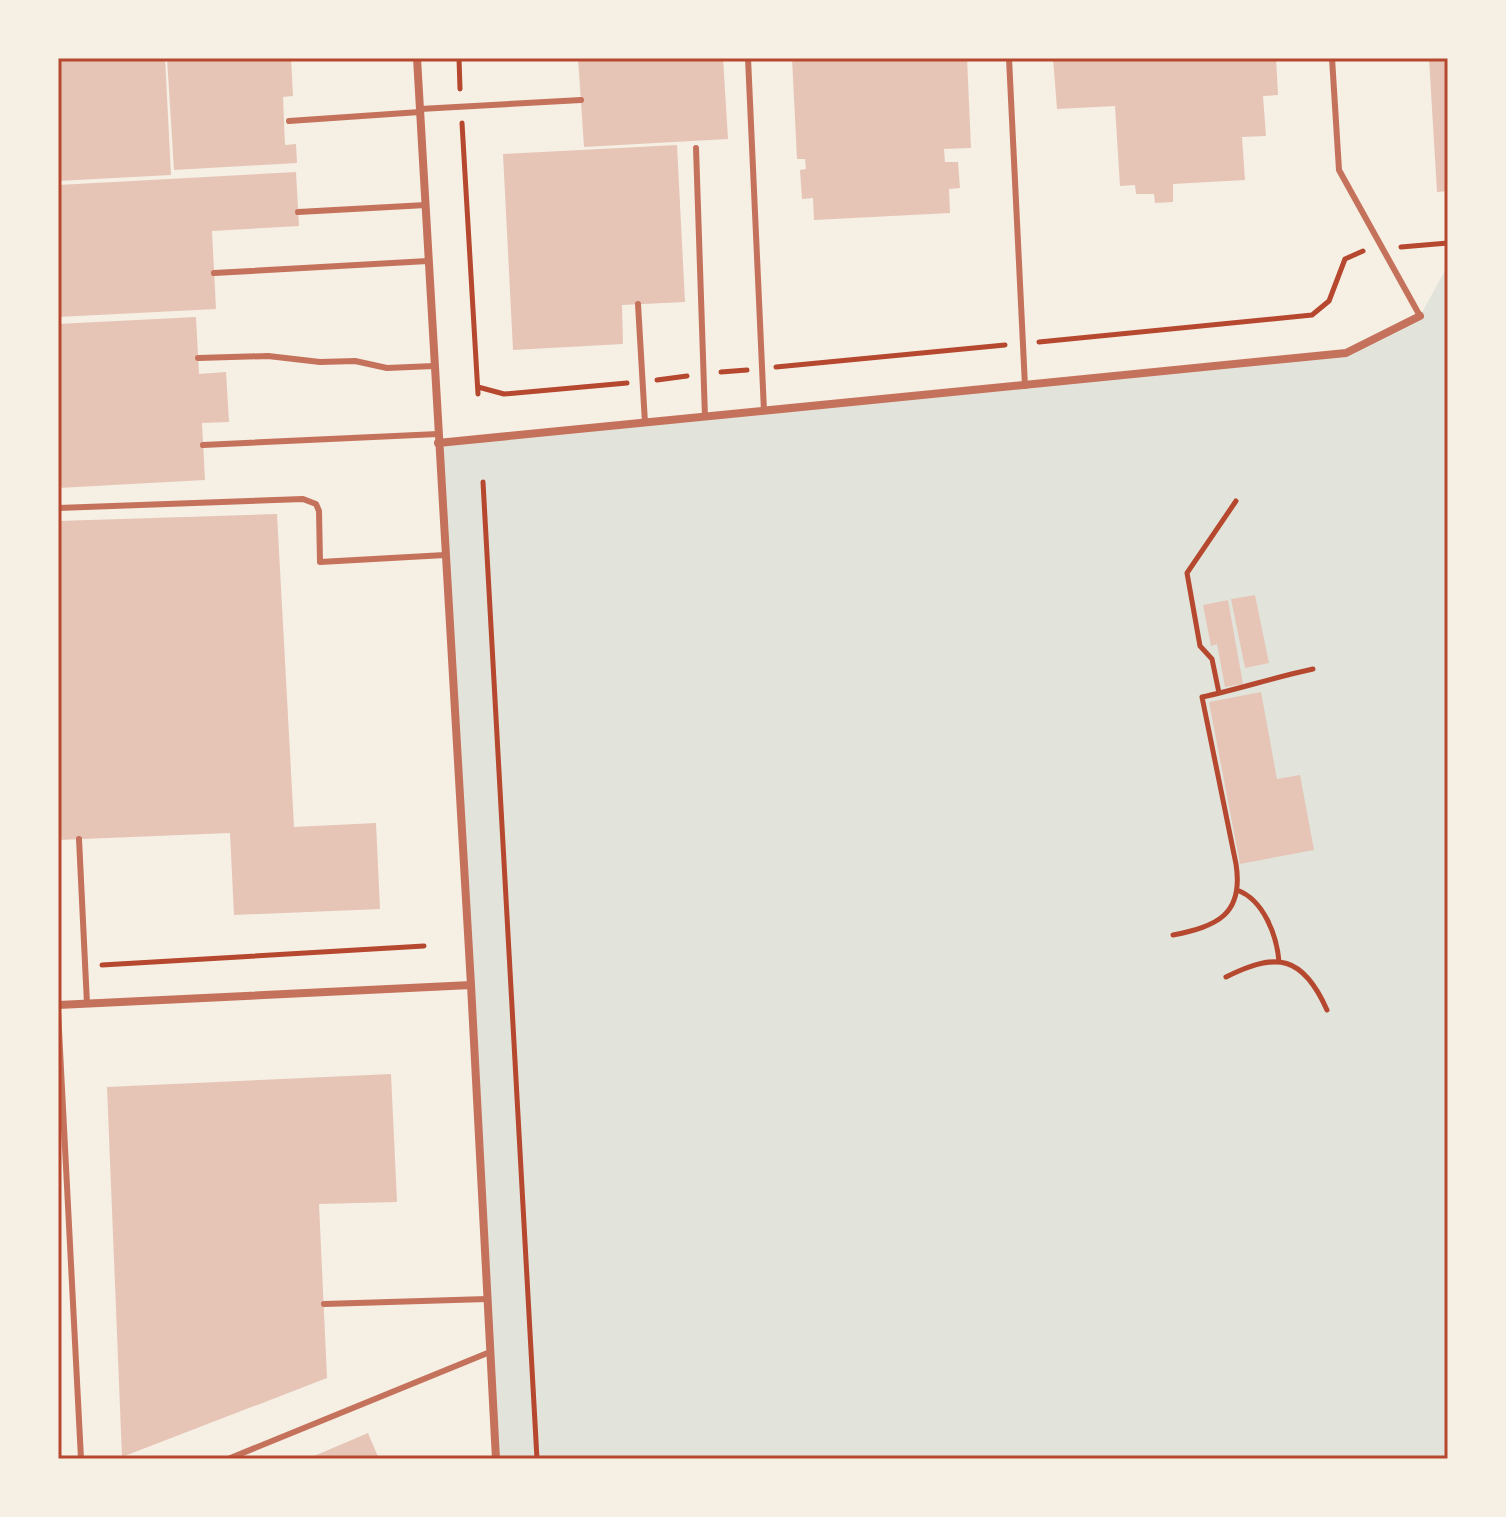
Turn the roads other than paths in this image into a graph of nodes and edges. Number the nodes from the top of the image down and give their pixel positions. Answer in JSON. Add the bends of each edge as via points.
{"nodes":[{"id":1,"x":417,"y":58,"type":"edge"},
{"id":2,"x":748,"y":58,"type":"edge"},
{"id":3,"x":1009,"y":58,"type":"edge"},
{"id":4,"x":1332,"y":58,"type":"edge"},
{"id":5,"x":581,"y":100,"type":"dead end"},
{"id":6,"x":420,"y":110,"type":"junction"},
{"id":7,"x":289,"y":121,"type":"dead end"},
{"id":8,"x":696,"y":148,"type":"dead end"},
{"id":9,"x":426,"y":205,"type":"junction"},
{"id":10,"x":298,"y":212,"type":"dead end"},
{"id":11,"x":428,"y":261,"type":"junction"},
{"id":12,"x":214,"y":273,"type":"dead end"},
{"id":13,"x":638,"y":304,"type":"dead end"},
{"id":14,"x":1420,"y":316,"type":"joint"},
{"id":15,"x":198,"y":358,"type":"dead end"},
{"id":16,"x":434,"y":366,"type":"junction"},
{"id":17,"x":1025,"y":386,"type":"junction"},
{"id":18,"x":764,"y":411,"type":"junction"},
{"id":19,"x":705,"y":417,"type":"junction"},
{"id":20,"x":645,"y":423,"type":"junction"},
{"id":21,"x":438,"y":439,"type":"junction"},
{"id":22,"x":203,"y":445,"type":"dead end"},
{"id":23,"x":58,"y":508,"type":"edge"},
{"id":24,"x":445,"y":555,"type":"junction"},
{"id":25,"x":79,"y":839,"type":"dead end"},
{"id":26,"x":471,"y":985,"type":"junction"},
{"id":27,"x":87,"y":1004,"type":"junction"},
{"id":28,"x":58,"y":1008,"type":"edge"},
{"id":29,"x":487,"y":1299,"type":"junction"},
{"id":30,"x":324,"y":1304,"type":"dead end"},
{"id":31,"x":490,"y":1352,"type":"junction"},
{"id":32,"x":81,"y":1459,"type":"edge"},
{"id":33,"x":228,"y":1459,"type":"edge"},
{"id":34,"x":496,"y":1459,"type":"edge"}],
"edges":[{"from":1,"to":6,"type":"street"},
{"from":2,"to":18,"type":"lane"},
{"from":3,"to":17,"type":"lane"},
{"from":4,"to":14,"type":"lane","via":[[1339,170]]},
{"from":5,"to":6,"type":"lane"},
{"from":6,"to":7,"type":"lane"},
{"from":6,"to":9,"type":"street"},
{"from":8,"to":19,"type":"lane"},
{"from":9,"to":10,"type":"lane"},
{"from":9,"to":11,"type":"street"},
{"from":11,"to":12,"type":"lane"},
{"from":11,"to":16,"type":"street"},
{"from":13,"to":20,"type":"lane"},
{"from":14,"to":17,"type":"street","via":[[1346,353]]},
{"from":15,"to":16,"type":"lane","via":[[268,356],[387,368]]},
{"from":16,"to":21,"type":"street"},
{"from":17,"to":18,"type":"street"},
{"from":18,"to":19,"type":"street"},
{"from":19,"to":20,"type":"street"},
{"from":20,"to":21,"type":"street"},
{"from":21,"to":22,"type":"lane"},
{"from":21,"to":24,"type":"street"},
{"from":23,"to":24,"type":"lane","via":[[303,499],[319,511],[320,562]]},
{"from":24,"to":26,"type":"street"},
{"from":25,"to":27,"type":"lane"},
{"from":26,"to":27,"type":"street"},
{"from":26,"to":29,"type":"street"},
{"from":27,"to":28,"type":"street"},
{"from":28,"to":32,"type":"lane"},
{"from":29,"to":30,"type":"lane"},
{"from":29,"to":31,"type":"street"},
{"from":31,"to":33,"type":"lane"},
{"from":31,"to":34,"type":"street"}]}
